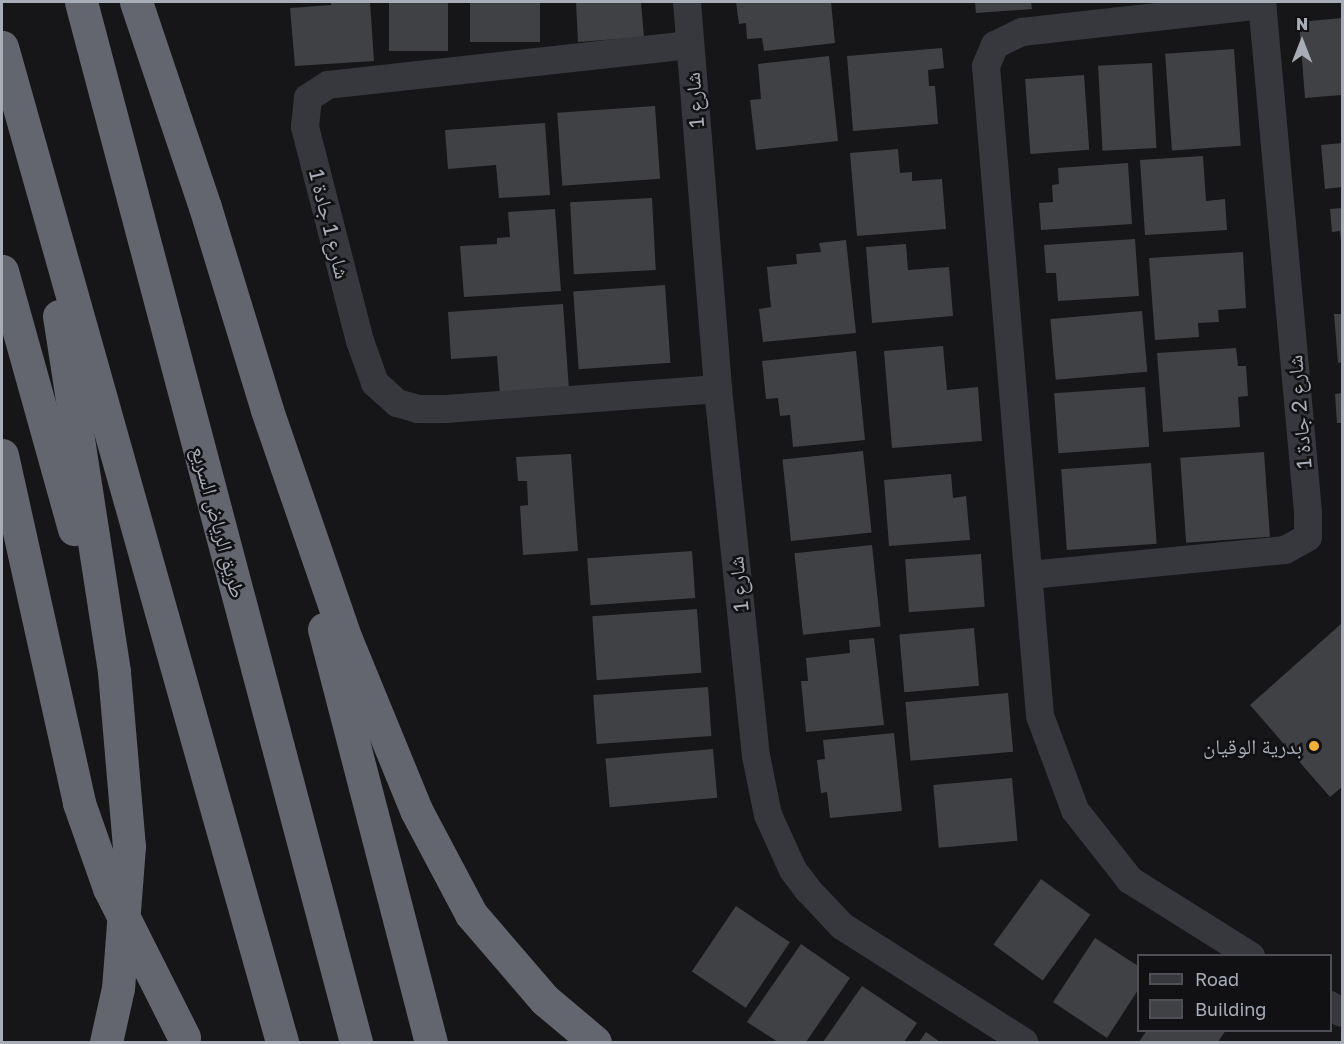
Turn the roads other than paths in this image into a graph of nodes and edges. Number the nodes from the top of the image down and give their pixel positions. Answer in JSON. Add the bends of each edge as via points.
{"nodes":[{"id":1,"x":81,"y":2,"type":"edge"},
{"id":2,"x":136,"y":2,"type":"edge"},
{"id":3,"x":687,"y":2,"type":"edge"},
{"id":4,"x":1262,"y":3,"type":"edge"},
{"id":5,"x":690,"y":45,"type":"junction"},
{"id":6,"x":2,"y":47,"type":"edge"},
{"id":7,"x":2,"y":54,"type":"edge"},
{"id":8,"x":2,"y":271,"type":"edge"},
{"id":9,"x":718,"y":389,"type":"junction"},
{"id":10,"x":267,"y":410,"type":"junction"},
{"id":11,"x":2,"y":454,"type":"edge"},
{"id":12,"x":1030,"y":575,"type":"junction"},
{"id":13,"x":114,"y":672,"type":"junction"},
{"id":14,"x":1248,"y":954,"type":"edge"},
{"id":15,"x":185,"y":1040,"type":"edge"},
{"id":16,"x":106,"y":1042,"type":"edge"},
{"id":17,"x":282,"y":1042,"type":"edge"},
{"id":18,"x":356,"y":1042,"type":"edge"},
{"id":19,"x":431,"y":1042,"type":"edge"},
{"id":20,"x":595,"y":1042,"type":"edge"},
{"id":21,"x":1024,"y":1042,"type":"edge"}],
"edges":[{"from":1,"to":18,"type":"highway","name":"طريق الرياض السريع"},
{"from":2,"to":10,"type":"highway","via":[[205,207]]},
{"from":3,"to":5,"type":"street","name":"شارع 1"},
{"from":4,"to":12,"type":"street","name":"شارع 2 جادة 1","via":[[1022,32],[995,45],[986,66]]},
{"from":4,"to":12,"type":"street","name":"شارع 2 جادة 1","via":[[1308,537],[1285,550]]},
{"from":5,"to":9,"type":"street","name":"شارع 1"},
{"from":5,"to":9,"type":"street","name":"شارع 1 جادة 1","via":[[328,85],[308,98],[305,127],[360,341],[375,383],[397,403],[418,409],[446,409]]},
{"from":6,"to":17,"type":"highway"},
{"from":7,"to":13,"type":"highway","via":[[53,277]]},
{"from":8,"to":13,"type":"highway"},
{"from":9,"to":21,"type":"street","name":"شارع 1","via":[[756,756],[768,815],[779,843],[808,890],[842,927]]},
{"from":10,"to":19,"type":"highway"},
{"from":10,"to":20,"type":"highway","via":[[346,639],[427,831],[471,914],[545,1000]]},
{"from":11,"to":15,"type":"highway","bridge":true,"via":[[79,803],[109,888]]},
{"from":12,"to":14,"type":"street","name":"شارع 2 جادة 1","via":[[1040,716],[1076,810],[1130,880]]},
{"from":13,"to":16,"type":"highway","via":[[129,846],[118,988]]}]}
